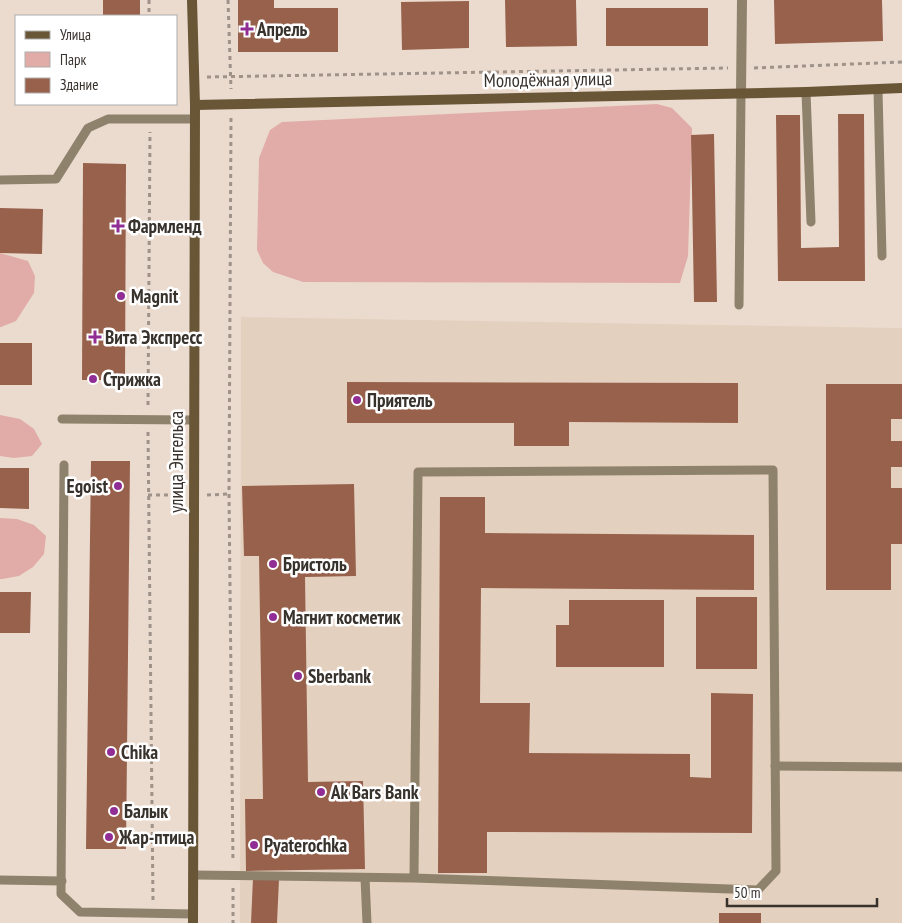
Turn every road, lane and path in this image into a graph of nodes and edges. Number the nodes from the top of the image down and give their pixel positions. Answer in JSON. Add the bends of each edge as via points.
{"nodes":[{"id":1,"x":149,"y":0,"type":"edge"},
{"id":2,"x":192,"y":0,"type":"edge"},
{"id":3,"x":228,"y":0,"type":"edge"},
{"id":4,"x":742,"y":0,"type":"edge"},
{"id":5,"x":149,"y":15,"type":"edge"},
{"id":6,"x":902,"y":62,"type":"edge"},
{"id":7,"x":741,"y":68,"type":"junction"},
{"id":8,"x":194,"y":77,"type":"junction"},
{"id":9,"x":232,"y":77,"type":"junction"},
{"id":10,"x":902,"y":88,"type":"edge"},
{"id":11,"x":878,"y":90,"type":"junction"},
{"id":12,"x":806,"y":92,"type":"junction"},
{"id":13,"x":741,"y":93,"type":"junction"},
{"id":14,"x":231,"y":104,"type":"junction"},
{"id":15,"x":194,"y":105,"type":"junction"},
{"id":16,"x":150,"y":119,"type":"junction"},
{"id":17,"x":194,"y":119,"type":"junction"},
{"id":18,"x":0,"y":180,"type":"edge"},
{"id":19,"x":811,"y":222,"type":"dead end"},
{"id":20,"x":882,"y":256,"type":"dead end"},
{"id":21,"x":739,"y":304,"type":"dead end"},
{"id":22,"x":62,"y":419,"type":"dead end"},
{"id":23,"x":148,"y":420,"type":"junction"},
{"id":24,"x":193,"y":420,"type":"junction"},
{"id":25,"x":64,"y":465,"type":"dead end"},
{"id":26,"x":775,"y":766,"type":"junction"},
{"id":27,"x":902,"y":767,"type":"edge"},
{"id":28,"x":193,"y":875,"type":"junction"},
{"id":29,"x":233,"y":876,"type":"junction"},
{"id":30,"x":365,"y":878,"type":"junction"},
{"id":31,"x":414,"y":878,"type":"junction"},
{"id":32,"x":0,"y":880,"type":"edge"},
{"id":33,"x":62,"y":881,"type":"junction"},
{"id":34,"x":153,"y":914,"type":"junction"},
{"id":35,"x":193,"y":919,"type":"edge"},
{"id":36,"x":233,"y":923,"type":"edge"},
{"id":37,"x":367,"y":923,"type":"edge"}],
"edges":[{"from":1,"to":5,"type":"path"},
{"from":2,"to":8,"type":"main road","name":"улица Энгельса"},
{"from":3,"to":9,"type":"path"},
{"from":4,"to":7,"type":"street"},
{"from":6,"to":7,"type":"path"},
{"from":7,"to":9,"type":"path"},
{"from":7,"to":13,"type":"street"},
{"from":8,"to":9,"type":"path"},
{"from":8,"to":15,"type":"main road","name":"улица Энгельса"},
{"from":9,"to":14,"type":"path"},
{"from":10,"to":11,"type":"main road","name":"Молодёжная улица"},
{"from":11,"to":12,"type":"main road","name":"Молодёжная улица"},
{"from":11,"to":20,"type":"lane"},
{"from":12,"to":13,"type":"main road","name":"Молодёжная улица"},
{"from":12,"to":19,"type":"lane"},
{"from":13,"to":14,"type":"main road","name":"Молодёжная улица"},
{"from":13,"to":21,"type":"lane"},
{"from":14,"to":15,"type":"main road","name":"Молодёжная улица"},
{"from":14,"to":29,"type":"path","via":[[229,494]]},
{"from":15,"to":17,"type":"main road","name":"улица Энгельса"},
{"from":16,"to":17,"type":"lane"},
{"from":16,"to":18,"type":"lane","via":[[108,120],[88,128],[56,178]]},
{"from":16,"to":23,"type":"path"},
{"from":17,"to":24,"type":"main road","name":"улица Энгельса"},
{"from":22,"to":23,"type":"lane"},
{"from":23,"to":24,"type":"lane"},
{"from":23,"to":34,"type":"path"},
{"from":24,"to":28,"type":"main road","name":"улица Энгельса"},
{"from":25,"to":33,"type":"lane"},
{"from":26,"to":27,"type":"lane"},
{"from":26,"to":31,"type":"lane","via":[[776,872],[758,890]]},
{"from":26,"to":31,"type":"lane","via":[[773,470],[418,472]]},
{"from":28,"to":29,"type":"lane"},
{"from":28,"to":35,"type":"main road","name":"улица Энгельса"},
{"from":29,"to":30,"type":"lane"},
{"from":29,"to":36,"type":"path"},
{"from":30,"to":31,"type":"lane"},
{"from":30,"to":37,"type":"lane"},
{"from":32,"to":33,"type":"lane"},
{"from":33,"to":34,"type":"lane","via":[[61,894],[80,912]]},
{"from":34,"to":35,"type":"lane"}]}
